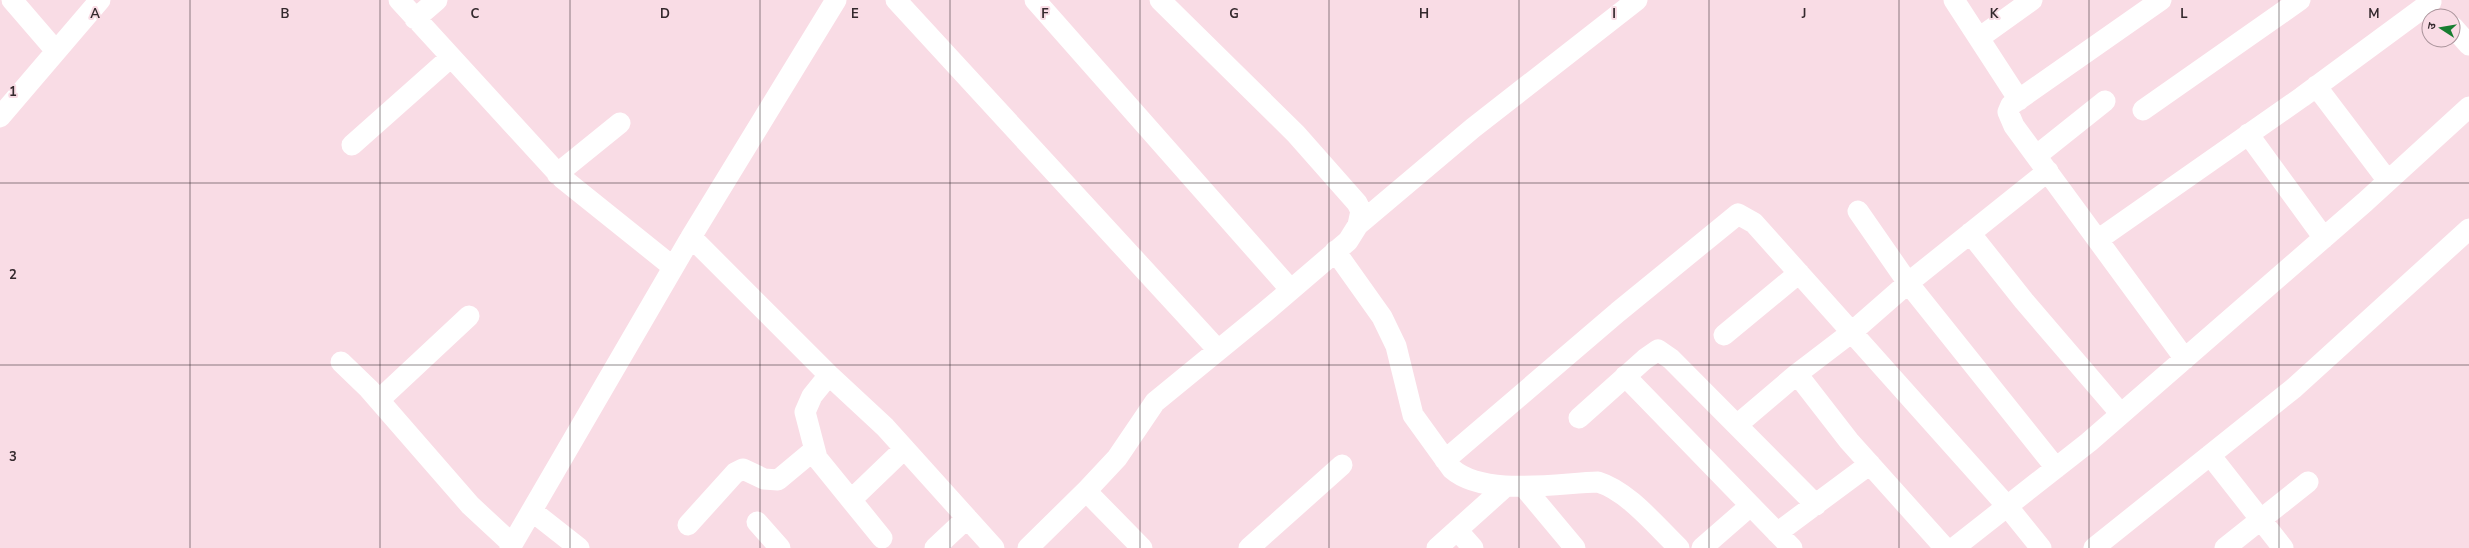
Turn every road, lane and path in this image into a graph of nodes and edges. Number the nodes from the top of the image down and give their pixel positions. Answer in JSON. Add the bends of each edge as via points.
{"nodes":[{"id":1,"x":12,"y":0,"type":"edge"},
{"id":2,"x":100,"y":0,"type":"edge"},
{"id":3,"x":399,"y":0,"type":"edge"},
{"id":4,"x":436,"y":0,"type":"edge"},
{"id":5,"x":836,"y":0,"type":"edge"},
{"id":6,"x":896,"y":0,"type":"edge"},
{"id":7,"x":1035,"y":0,"type":"edge"},
{"id":8,"x":1160,"y":0,"type":"edge"},
{"id":9,"x":1637,"y":0,"type":"edge"},
{"id":10,"x":1954,"y":0,"type":"edge"},
{"id":11,"x":2032,"y":0,"type":"edge"},
{"id":12,"x":2161,"y":0,"type":"edge"},
{"id":13,"x":2300,"y":0,"type":"edge"},
{"id":14,"x":2435,"y":6,"type":"edge"},
{"id":15,"x":415,"y":19,"type":"junction"},
{"id":16,"x":2461,"y":36,"type":"edge"},
{"id":17,"x":1979,"y":38,"type":"junction"},
{"id":18,"x":2469,"y":45,"type":"edge"},
{"id":19,"x":56,"y":52,"type":"junction"},
{"id":20,"x":450,"y":58,"type":"junction"},
{"id":21,"x":2316,"y":86,"type":"junction"},
{"id":22,"x":2019,"y":100,"type":"junction"},
{"id":23,"x":2104,"y":101,"type":"dead end"},
{"id":24,"x":2469,"y":107,"type":"edge"},
{"id":25,"x":2142,"y":110,"type":"dead end"},
{"id":26,"x":0,"y":117,"type":"edge"},
{"id":27,"x":620,"y":123,"type":"dead end"},
{"id":28,"x":2248,"y":134,"type":"junction"},
{"id":29,"x":352,"y":145,"type":"dead end"},
{"id":30,"x":2042,"y":164,"type":"junction"},
{"id":31,"x":557,"y":174,"type":"junction"},
{"id":32,"x":2388,"y":181,"type":"junction"},
{"id":33,"x":1858,"y":211,"type":"dead end"},
{"id":34,"x":1358,"y":225,"type":"junction"},
{"id":35,"x":2468,"y":232,"type":"edge"},
{"id":36,"x":1970,"y":233,"type":"junction"},
{"id":37,"x":691,"y":237,"type":"junction"},
{"id":38,"x":2324,"y":238,"type":"junction"},
{"id":39,"x":2099,"y":239,"type":"junction"},
{"id":40,"x":1335,"y":251,"type":"junction"},
{"id":41,"x":673,"y":267,"type":"junction"},
{"id":42,"x":1799,"y":273,"type":"junction"},
{"id":43,"x":1908,"y":283,"type":"junction"},
{"id":44,"x":1290,"y":290,"type":"junction"},
{"id":45,"x":469,"y":316,"type":"dead end"},
{"id":46,"x":1852,"y":332,"type":"junction"},
{"id":47,"x":1724,"y":336,"type":"dead end"},
{"id":48,"x":1218,"y":350,"type":"junction"},
{"id":49,"x":2185,"y":359,"type":"junction"},
{"id":50,"x":341,"y":362,"type":"dead end"},
{"id":51,"x":1796,"y":374,"type":"junction"},
{"id":52,"x":829,"y":375,"type":"junction"},
{"id":53,"x":1625,"y":376,"type":"junction"},
{"id":54,"x":379,"y":400,"type":"junction"},
{"id":55,"x":2122,"y":414,"type":"junction"},
{"id":56,"x":1579,"y":418,"type":"dead end"},
{"id":57,"x":1737,"y":425,"type":"junction"},
{"id":58,"x":904,"y":449,"type":"junction"},
{"id":59,"x":814,"y":450,"type":"junction"},
{"id":60,"x":2210,"y":455,"type":"junction"},
{"id":61,"x":1445,"y":460,"type":"junction"},
{"id":62,"x":1870,"y":464,"type":"junction"},
{"id":63,"x":1342,"y":466,"type":"dead end"},
{"id":64,"x":2056,"y":468,"type":"junction"},
{"id":65,"x":2308,"y":482,"type":"dead end"},
{"id":66,"x":1514,"y":487,"type":"junction"},
{"id":67,"x":1088,"y":489,"type":"junction"},
{"id":68,"x":851,"y":500,"type":"junction"},
{"id":69,"x":1816,"y":504,"type":"junction"},
{"id":70,"x":1750,"y":506,"type":"junction"},
{"id":71,"x":2008,"y":506,"type":"junction"},
{"id":72,"x":532,"y":511,"type":"junction"},
{"id":73,"x":967,"y":518,"type":"junction"},
{"id":74,"x":2261,"y":520,"type":"junction"},
{"id":75,"x":757,"y":522,"type":"dead end"},
{"id":76,"x":688,"y":525,"type":"dead end"},
{"id":77,"x":1457,"y":530,"type":"junction"},
{"id":78,"x":1777,"y":533,"type":"junction"},
{"id":79,"x":882,"y":538,"type":"dead end"},
{"id":80,"x":511,"y":546,"type":"edge"},
{"id":81,"x":1137,"y":546,"type":"edge"},
{"id":82,"x":579,"y":548,"type":"edge"},
{"id":83,"x":780,"y":548,"type":"edge"},
{"id":84,"x":935,"y":548,"type":"edge"},
{"id":85,"x":994,"y":548,"type":"edge"},
{"id":86,"x":1028,"y":548,"type":"edge"},
{"id":87,"x":1249,"y":548,"type":"edge"},
{"id":88,"x":1437,"y":548,"type":"edge"},
{"id":89,"x":1474,"y":548,"type":"edge"},
{"id":90,"x":1575,"y":548,"type":"edge"},
{"id":91,"x":1679,"y":548,"type":"edge"},
{"id":92,"x":1702,"y":548,"type":"edge"},
{"id":93,"x":1792,"y":548,"type":"edge"},
{"id":94,"x":1945,"y":548,"type":"edge"},
{"id":95,"x":1954,"y":548,"type":"edge"},
{"id":96,"x":2041,"y":548,"type":"edge"},
{"id":97,"x":2094,"y":548,"type":"edge"},
{"id":98,"x":2225,"y":548,"type":"edge"},
{"id":99,"x":2283,"y":548,"type":"edge"}],
"edges":[{"from":1,"to":19,"type":"street"},
{"from":2,"to":19,"type":"street"},
{"from":3,"to":15,"type":"street"},
{"from":4,"to":15,"type":"street"},
{"from":5,"to":37,"type":"street"},
{"from":6,"to":48,"type":"street"},
{"from":7,"to":44,"type":"street"},
{"from":8,"to":34,"type":"street","via":[[1296,134],[1357,203],[1361,211]]},
{"from":9,"to":34,"type":"street","via":[[1473,128]]},
{"from":10,"to":17,"type":"street"},
{"from":11,"to":17,"type":"street"},
{"from":12,"to":22,"type":"street"},
{"from":13,"to":25,"type":"street"},
{"from":14,"to":21,"type":"street"},
{"from":15,"to":20,"type":"street"},
{"from":16,"to":18,"type":"street"},
{"from":17,"to":22,"type":"street"},
{"from":19,"to":26,"type":"street"},
{"from":20,"to":29,"type":"street"},
{"from":20,"to":31,"type":"street"},
{"from":21,"to":28,"type":"street"},
{"from":21,"to":32,"type":"street"},
{"from":22,"to":30,"type":"street","via":[[2011,105],[2008,112],[2010,119]]},
{"from":23,"to":30,"type":"street"},
{"from":24,"to":32,"type":"street"},
{"from":27,"to":31,"type":"street"},
{"from":28,"to":38,"type":"street"},
{"from":28,"to":39,"type":"street"},
{"from":30,"to":36,"type":"street"},
{"from":30,"to":39,"type":"street"},
{"from":31,"to":41,"type":"street"},
{"from":32,"to":38,"type":"street"},
{"from":33,"to":43,"type":"street"},
{"from":34,"to":40,"type":"street","via":[[1348,241]]},
{"from":35,"to":60,"type":"street","via":[[2294,388]]},
{"from":36,"to":43,"type":"street"},
{"from":36,"to":55,"type":"street","via":[[2024,301]]},
{"from":37,"to":41,"type":"street"},
{"from":37,"to":52,"type":"street"},
{"from":38,"to":49,"type":"street"},
{"from":39,"to":49,"type":"street"},
{"from":40,"to":44,"type":"street"},
{"from":40,"to":61,"type":"street","via":[[1382,317],[1396,346],[1413,415]]},
{"from":41,"to":72,"type":"street"},
{"from":42,"to":46,"type":"street"},
{"from":42,"to":47,"type":"street"},
{"from":42,"to":61,"type":"street","via":[[1754,223],[1738,214]]},
{"from":43,"to":46,"type":"street"},
{"from":43,"to":64,"type":"street"},
{"from":44,"to":48,"type":"street"},
{"from":45,"to":54,"type":"street"},
{"from":46,"to":51,"type":"street"},
{"from":46,"to":71,"type":"street"},
{"from":48,"to":67,"type":"street","via":[[1155,402],[1117,458]]},
{"from":49,"to":55,"type":"street"},
{"from":50,"to":54,"type":"street"},
{"from":51,"to":57,"type":"street"},
{"from":51,"to":62,"type":"street"},
{"from":52,"to":58,"type":"street"},
{"from":52,"to":59,"type":"street","via":[[812,396],[805,412],[813,435]]},
{"from":53,"to":56,"type":"street"},
{"from":53,"to":57,"type":"street","via":[[1652,352],[1658,350],[1672,359]]},
{"from":53,"to":70,"type":"street"},
{"from":54,"to":80,"type":"street","via":[[470,505]]},
{"from":55,"to":64,"type":"street"},
{"from":57,"to":69,"type":"street"},
{"from":58,"to":68,"type":"street"},
{"from":58,"to":73,"type":"street"},
{"from":59,"to":68,"type":"street","via":[[817,458]]},
{"from":59,"to":76,"type":"street","via":[[778,480],[764,479],[743,469],[735,473]]},
{"from":60,"to":74,"type":"street"},
{"from":60,"to":97,"type":"street"},
{"from":61,"to":66,"type":"street","via":[[1460,476]]},
{"from":62,"to":69,"type":"street"},
{"from":62,"to":94,"type":"street"},
{"from":63,"to":87,"type":"street"},
{"from":64,"to":71,"type":"street"},
{"from":65,"to":74,"type":"street"},
{"from":66,"to":77,"type":"street"},
{"from":66,"to":90,"type":"street"},
{"from":66,"to":91,"type":"street","via":[[1592,482],[1607,485],[1619,492]]},
{"from":67,"to":81,"type":"street","via":[[1090,495]]},
{"from":67,"to":86,"type":"street"},
{"from":68,"to":79,"type":"street"},
{"from":69,"to":78,"type":"street"},
{"from":70,"to":78,"type":"street"},
{"from":70,"to":92,"type":"street"},
{"from":71,"to":95,"type":"street"},
{"from":71,"to":96,"type":"street"},
{"from":72,"to":80,"type":"street"},
{"from":72,"to":82,"type":"street"},
{"from":73,"to":84,"type":"street"},
{"from":73,"to":85,"type":"street"},
{"from":74,"to":98,"type":"street"},
{"from":74,"to":99,"type":"street"},
{"from":75,"to":83,"type":"street"},
{"from":77,"to":88,"type":"street"},
{"from":77,"to":89,"type":"street"},
{"from":78,"to":93,"type":"street"}]}
